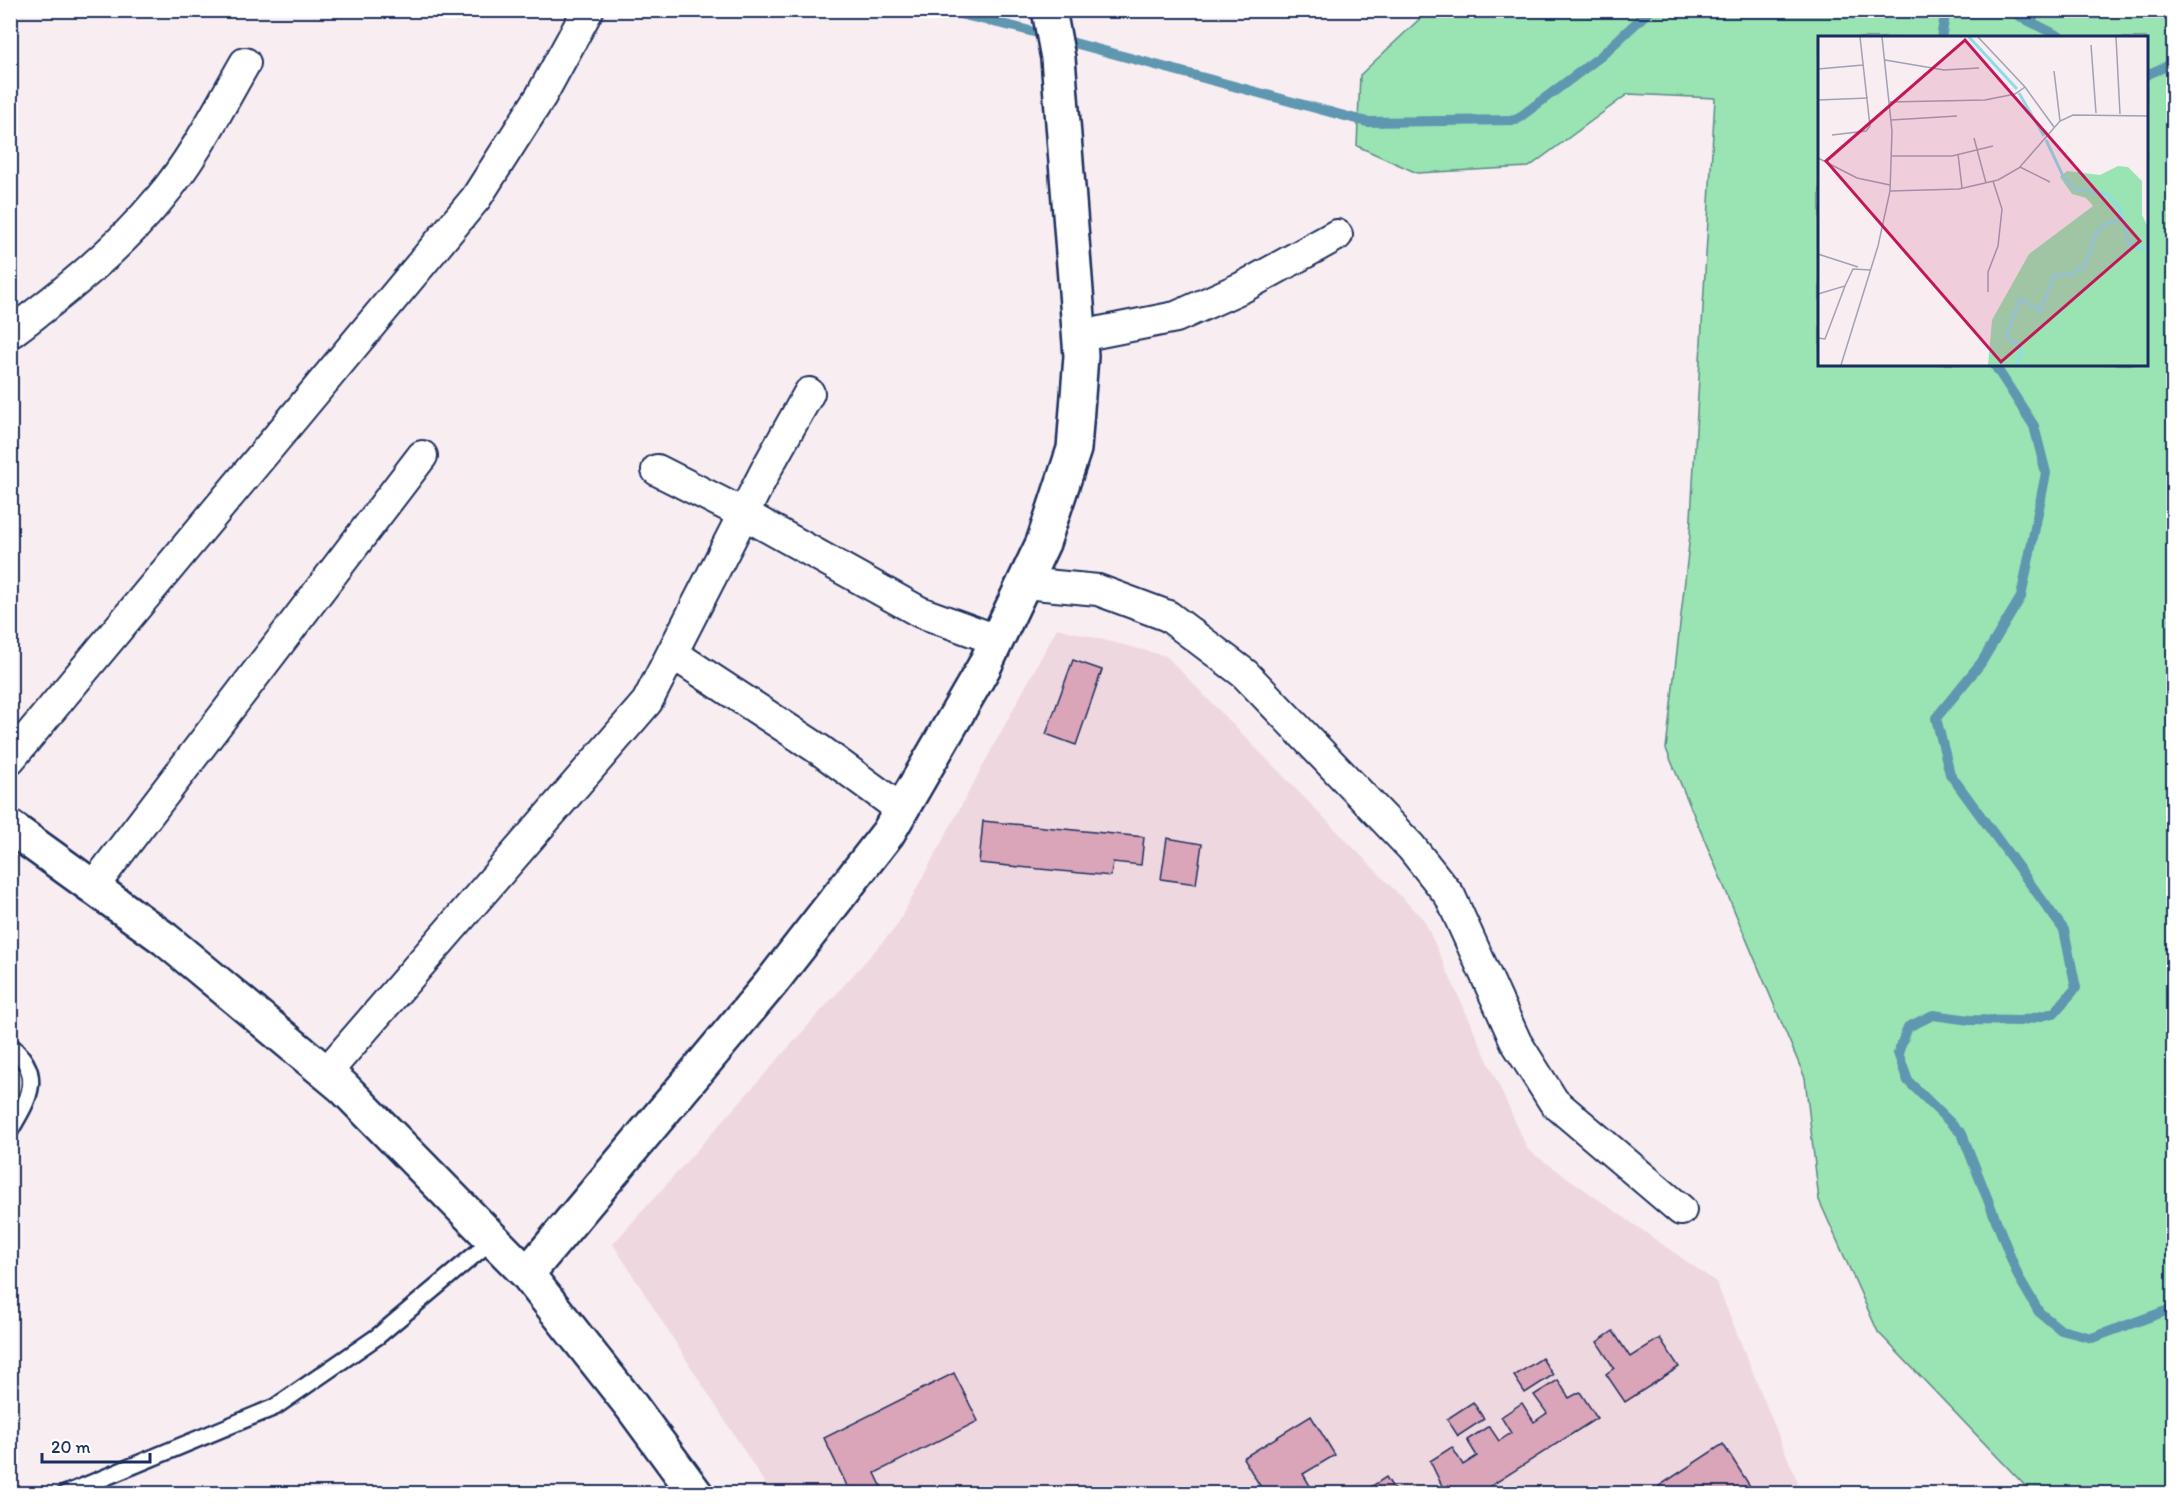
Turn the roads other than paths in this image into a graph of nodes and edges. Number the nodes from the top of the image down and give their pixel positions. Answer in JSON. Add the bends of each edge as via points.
{"nodes":[{"id":1,"x":588,"y":10,"type":"edge"},
{"id":2,"x":1049,"y":10,"type":"edge"},
{"id":3,"x":245,"y":63,"type":"dead end"},
{"id":4,"x":1337,"y":235,"type":"dead end"},
{"id":5,"x":10,"y":333,"type":"edge"},
{"id":6,"x":1080,"y":336,"type":"junction"},
{"id":7,"x":809,"y":393,"type":"dead end"},
{"id":8,"x":422,"y":456,"type":"dead end"},
{"id":9,"x":657,"y":470,"type":"dead end"},
{"id":10,"x":744,"y":513,"type":"junction"},
{"id":11,"x":1024,"y":583,"type":"junction"},
{"id":12,"x":997,"y":640,"type":"junction"},
{"id":13,"x":672,"y":653,"type":"junction"},
{"id":14,"x":10,"y":759,"type":"edge"},
{"id":15,"x":902,"y":810,"type":"junction"},
{"id":16,"x":10,"y":827,"type":"edge"},
{"id":17,"x":93,"y":887,"type":"junction"},
{"id":18,"x":10,"y":1045,"type":"edge"},
{"id":19,"x":327,"y":1073,"type":"junction"},
{"id":20,"x":10,"y":1131,"type":"edge"},
{"id":21,"x":1681,"y":1210,"type":"dead end"},
{"id":22,"x":491,"y":1241,"type":"junction"},
{"id":23,"x":527,"y":1274,"type":"junction"},
{"id":24,"x":65,"y":1494,"type":"edge"},
{"id":25,"x":696,"y":1494,"type":"edge"}],
"edges":[{"from":1,"to":14,"type":"street","via":[[542,96],[476,198]]},
{"from":2,"to":6,"type":"street","via":[[1058,58]]},
{"from":3,"to":5,"type":"street","via":[[210,126],[160,198],[69,290]]},
{"from":4,"to":6,"type":"street","via":[[1243,287],[1176,317]]},
{"from":6,"to":11,"type":"street","via":[[1074,449],[1043,543]]},
{"from":7,"to":10,"type":"street"},
{"from":8,"to":17,"type":"street"},
{"from":9,"to":10,"type":"street"},
{"from":10,"to":12,"type":"street","via":[[920,612]]},
{"from":10,"to":13,"type":"street"},
{"from":11,"to":12,"type":"street"},
{"from":11,"to":21,"type":"street","via":[[1098,590],[1168,616],[1245,674],[1410,847],[1450,896],[1516,1042],[1554,1102]]},
{"from":12,"to":15,"type":"street"},
{"from":13,"to":15,"type":"street","via":[[820,750]]},
{"from":13,"to":19,"type":"street","via":[[646,702]]},
{"from":15,"to":23,"type":"street","via":[[771,983]]},
{"from":16,"to":17,"type":"street"},
{"from":17,"to":19,"type":"street","via":[[165,939]]},
{"from":18,"to":20,"type":"lane","via":[[31,1071],[31,1096]]},
{"from":19,"to":22,"type":"street"},
{"from":22,"to":23,"type":"street"},
{"from":22,"to":24,"type":"lane","via":[[378,1336],[275,1407]]},
{"from":23,"to":25,"type":"street"}]}
